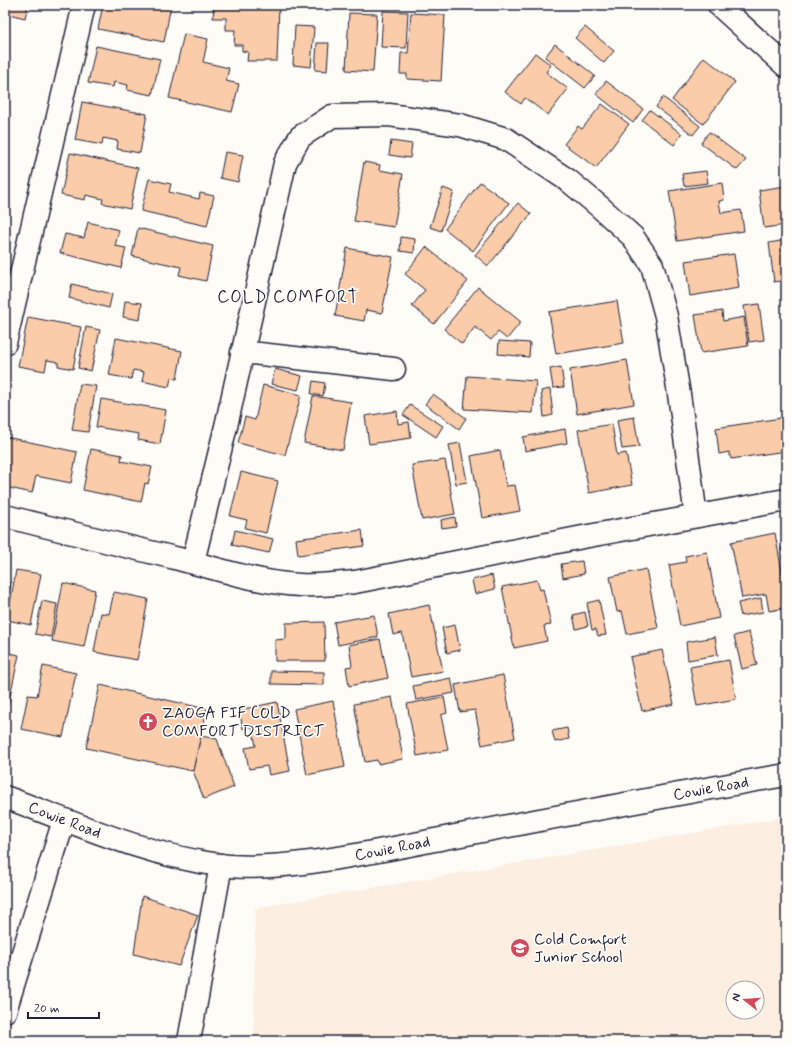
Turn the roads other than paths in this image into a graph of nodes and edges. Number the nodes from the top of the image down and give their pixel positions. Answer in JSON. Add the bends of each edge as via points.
{"nodes":[{"id":1,"x":84,"y":5,"type":"edge"},
{"id":2,"x":719,"y":5,"type":"edge"},
{"id":3,"x":786,"y":66,"type":"edge"},
{"id":4,"x":5,"y":343,"type":"edge"},
{"id":5,"x":242,"y":352,"type":"junction"},
{"id":6,"x":394,"y":370,"type":"dead end"},
{"id":7,"x":786,"y":500,"type":"edge"},
{"id":8,"x":5,"y":516,"type":"edge"},
{"id":9,"x":696,"y":516,"type":"junction"},
{"id":10,"x":193,"y":562,"type":"junction"},
{"id":11,"x":786,"y":775,"type":"edge"},
{"id":12,"x":5,"y":797,"type":"edge"},
{"id":13,"x":64,"y":820,"type":"junction"},
{"id":14,"x":221,"y":865,"type":"junction"},
{"id":15,"x":5,"y":1011,"type":"edge"},
{"id":16,"x":189,"y":1041,"type":"edge"}],
"edges":[{"from":1,"to":4,"type":"street"},
{"from":2,"to":3,"type":"street"},
{"from":5,"to":6,"type":"street"},
{"from":5,"to":9,"type":"street","via":[[285,163],[300,137],[332,116],[389,115],[460,125],[506,139],[569,181],[600,207],[632,237],[652,265],[666,316]]},
{"from":5,"to":10,"type":"street"},
{"from":7,"to":9,"type":"street"},
{"from":8,"to":10,"type":"street"},
{"from":9,"to":10,"type":"street","via":[[355,582],[328,585],[274,582]]},
{"from":11,"to":14,"type":"street","name":"Cowie Road","via":[[349,857],[254,868]]},
{"from":12,"to":13,"type":"street","name":"Cowie Road"},
{"from":13,"to":14,"type":"street","name":"Cowie Road","via":[[145,848]]},
{"from":13,"to":15,"type":"street"},
{"from":14,"to":16,"type":"street"}]}
